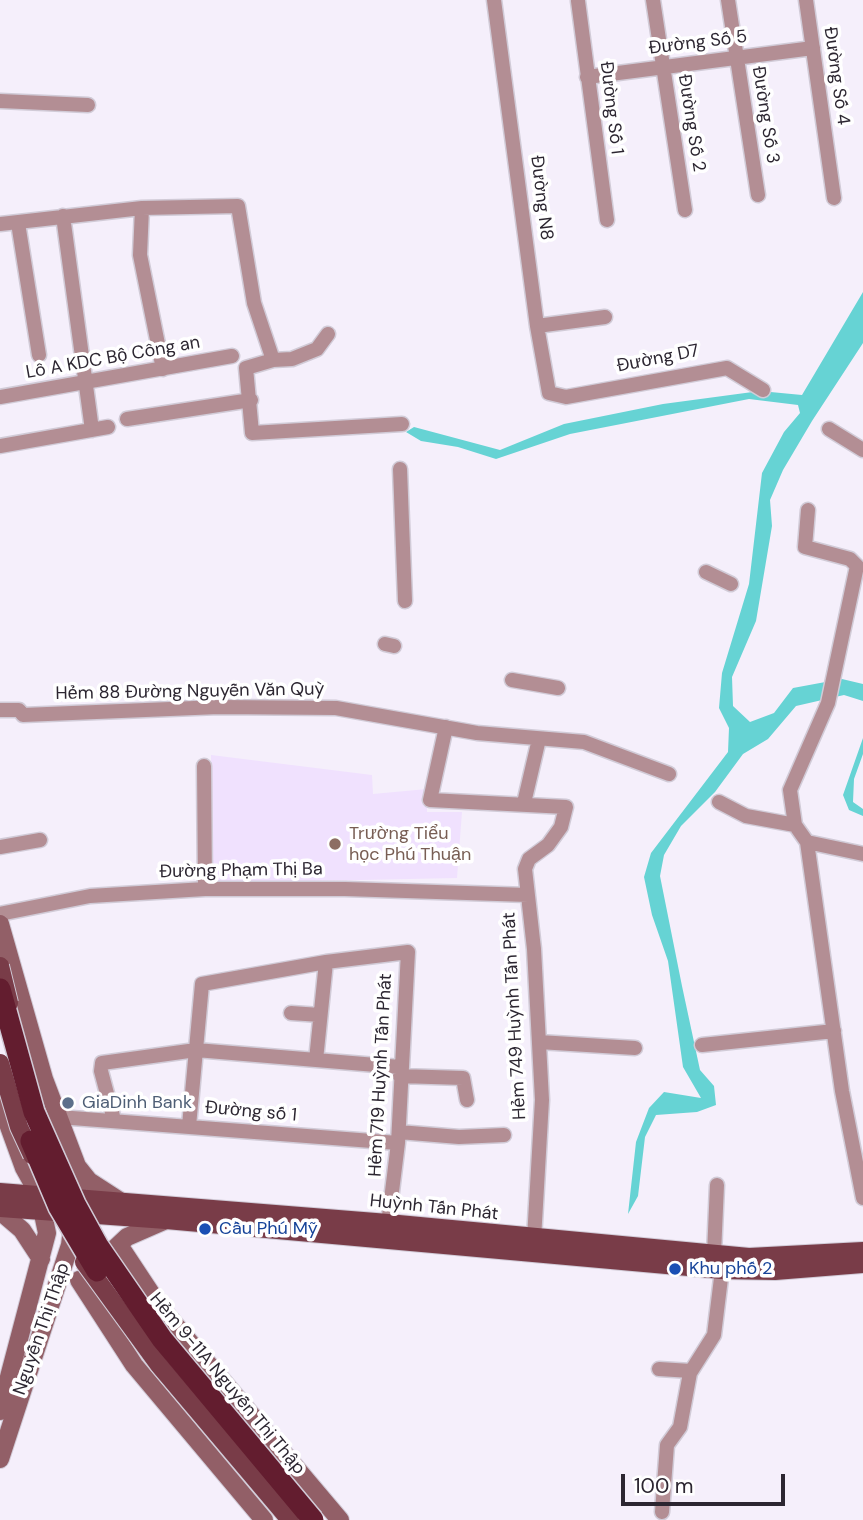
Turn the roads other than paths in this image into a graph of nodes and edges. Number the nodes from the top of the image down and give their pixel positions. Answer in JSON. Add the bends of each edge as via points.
{"nodes":[{"id":1,"x":495,"y":0,"type":"edge"},
{"id":2,"x":653,"y":0,"type":"edge"},
{"id":3,"x":728,"y":0,"type":"edge"},
{"id":4,"x":806,"y":0,"type":"edge"},
{"id":5,"x":578,"y":1,"type":"edge"},
{"id":6,"x":813,"y":48,"type":"junction"},
{"id":7,"x":736,"y":58,"type":"junction"},
{"id":8,"x":663,"y":66,"type":"junction"},
{"id":9,"x":587,"y":77,"type":"junction"},
{"id":10,"x":0,"y":101,"type":"edge"},
{"id":11,"x":88,"y":105,"type":"dead end"},
{"id":12,"x":758,"y":195,"type":"dead end"},
{"id":13,"x":834,"y":198,"type":"dead end"},
{"id":14,"x":142,"y":208,"type":"junction"},
{"id":15,"x":685,"y":210,"type":"dead end"},
{"id":16,"x":63,"y":216,"type":"junction"},
{"id":17,"x":607,"y":220,"type":"dead end"},
{"id":18,"x":18,"y":223,"type":"junction"},
{"id":19,"x":0,"y":224,"type":"edge"},
{"id":20,"x":605,"y":317,"type":"dead end"},
{"id":21,"x":537,"y":326,"type":"junction"},
{"id":22,"x":328,"y":334,"type":"dead end"},
{"id":23,"x":38,"y":355,"type":"dead end"},
{"id":24,"x":232,"y":356,"type":"dead end"},
{"id":25,"x":273,"y":360,"type":"junction"},
{"id":26,"x":163,"y":369,"type":"junction"},
{"id":27,"x":85,"y":382,"type":"junction"},
{"id":28,"x":763,"y":390,"type":"dead end"},
{"id":29,"x":555,"y":396,"type":"joint"},
{"id":30,"x":0,"y":397,"type":"edge"},
{"id":31,"x":251,"y":400,"type":"junction"},
{"id":32,"x":127,"y":419,"type":"dead end"},
{"id":33,"x":402,"y":424,"type":"dead end"},
{"id":34,"x":108,"y":427,"type":"dead end"},
{"id":35,"x":829,"y":429,"type":"dead end"},
{"id":36,"x":92,"y":430,"type":"junction"},
{"id":37,"x":0,"y":446,"type":"edge"},
{"id":38,"x":863,"y":450,"type":"edge"},
{"id":39,"x":400,"y":469,"type":"dead end"},
{"id":40,"x":808,"y":510,"type":"dead end"},
{"id":41,"x":706,"y":572,"type":"dead end"},
{"id":42,"x":731,"y":584,"type":"dead end"},
{"id":43,"x":859,"y":589,"type":"edge"},
{"id":44,"x":405,"y":601,"type":"dead end"},
{"id":45,"x":512,"y":680,"type":"dead end"},
{"id":46,"x":558,"y":688,"type":"dead end"},
{"id":47,"x":0,"y":710,"type":"edge"},
{"id":48,"x":446,"y":727,"type":"junction"},
{"id":49,"x":538,"y":739,"type":"junction"},
{"id":50,"x":204,"y":766,"type":"dead end"},
{"id":51,"x":669,"y":774,"type":"dead end"},
{"id":52,"x":719,"y":802,"type":"dead end"},
{"id":53,"x":524,"y":803,"type":"junction"},
{"id":54,"x":795,"y":825,"type":"junction"},
{"id":55,"x":40,"y":840,"type":"dead end"},
{"id":56,"x":807,"y":842,"type":"junction"},
{"id":57,"x":0,"y":847,"type":"edge"},
{"id":58,"x":863,"y":854,"type":"edge"},
{"id":59,"x":205,"y":890,"type":"junction"},
{"id":60,"x":528,"y":894,"type":"junction"},
{"id":61,"x":0,"y":914,"type":"edge"},
{"id":62,"x":0,"y":924,"type":"edge"},
{"id":63,"x":326,"y":962,"type":"junction"},
{"id":64,"x":0,"y":966,"type":"edge"},
{"id":65,"x":0,"y":989,"type":"edge"},
{"id":66,"x":291,"y":1013,"type":"dead end"},
{"id":67,"x":320,"y":1015,"type":"junction"},
{"id":68,"x":834,"y":1031,"type":"junction"},
{"id":69,"x":539,"y":1042,"type":"junction"},
{"id":70,"x":702,"y":1045,"type":"dead end"},
{"id":71,"x":0,"y":1046,"type":"edge"},
{"id":72,"x":635,"y":1048,"type":"dead end"},
{"id":73,"x":196,"y":1050,"type":"junction"},
{"id":74,"x":316,"y":1060,"type":"junction"},
{"id":75,"x":0,"y":1063,"type":"edge"},
{"id":76,"x":400,"y":1072,"type":"junction"},
{"id":77,"x":467,"y":1100,"type":"dead end"},
{"id":78,"x":0,"y":1102,"type":"edge"},
{"id":79,"x":59,"y":1117,"type":"junction"},
{"id":80,"x":114,"y":1120,"type":"junction"},
{"id":81,"x":189,"y":1126,"type":"junction"},
{"id":82,"x":504,"y":1135,"type":"dead end"},
{"id":83,"x":399,"y":1138,"type":"junction"},
{"id":84,"x":77,"y":1166,"type":"junction"},
{"id":85,"x":24,"y":1168,"type":"junction"},
{"id":86,"x":717,"y":1185,"type":"dead end"},
{"id":87,"x":863,"y":1198,"type":"edge"},
{"id":88,"x":1,"y":1201,"type":"edge"},
{"id":89,"x":42,"y":1203,"type":"junction"},
{"id":90,"x":123,"y":1203,"type":"junction"},
{"id":91,"x":77,"y":1205,"type":"junction"},
{"id":92,"x":167,"y":1213,"type":"junction"},
{"id":93,"x":387,"y":1232,"type":"junction"},
{"id":94,"x":534,"y":1239,"type":"junction"},
{"id":95,"x":119,"y":1245,"type":"junction"},
{"id":96,"x":565,"y":1249,"type":"junction"},
{"id":97,"x":863,"y":1251,"type":"edge"},
{"id":98,"x":41,"y":1259,"type":"junction"},
{"id":99,"x":718,"y":1262,"type":"junction"},
{"id":100,"x":863,"y":1264,"type":"edge"},
{"id":101,"x":79,"y":1280,"type":"junction"},
{"id":102,"x":44,"y":1331,"type":"junction"},
{"id":103,"x":26,"y":1351,"type":"junction"},
{"id":104,"x":659,"y":1369,"type":"dead end"},
{"id":105,"x":691,"y":1371,"type":"junction"},
{"id":106,"x":0,"y":1411,"type":"edge"},
{"id":107,"x":0,"y":1459,"type":"edge"},
{"id":108,"x":662,"y":1512,"type":"dead end"},
{"id":109,"x":264,"y":1520,"type":"edge"},
{"id":110,"x":293,"y":1520,"type":"edge"},
{"id":111,"x":313,"y":1520,"type":"edge"},
{"id":112,"x":323,"y":1520,"type":"edge"},
{"id":113,"x":340,"y":1520,"type":"edge"}],
"edges":[{"from":1,"to":21,"type":"street","name":"Đường N8"},
{"from":2,"to":8,"type":"street","name":"Đường Số 2"},
{"from":3,"to":7,"type":"street","name":"Đường Số 3"},
{"from":4,"to":6,"type":"street","name":"Đường Số 4"},
{"from":5,"to":9,"type":"street","name":"Đường Số 1"},
{"from":6,"to":7,"type":"street","name":"Đường Số 5"},
{"from":6,"to":13,"type":"street","name":"Đường Số 4"},
{"from":7,"to":8,"type":"street","name":"Đường Số 5"},
{"from":7,"to":12,"type":"street","name":"Đường Số 3"},
{"from":8,"to":9,"type":"street","name":"Đường Số 5"},
{"from":8,"to":15,"type":"street","name":"Đường Số 2"},
{"from":9,"to":17,"type":"street","name":"Đường Số 1"},
{"from":10,"to":11,"type":"street"},
{"from":14,"to":16,"type":"street"},
{"from":14,"to":25,"type":"street","via":[[238,206],[254,303]]},
{"from":14,"to":26,"type":"street","via":[[140,255]]},
{"from":16,"to":18,"type":"street"},
{"from":16,"to":27,"type":"street"},
{"from":18,"to":19,"type":"street"},
{"from":18,"to":23,"type":"street"},
{"from":20,"to":21,"type":"street"},
{"from":21,"to":29,"type":"street","name":"Đường N8","via":[[548,388]]},
{"from":22,"to":25,"type":"street","via":[[317,349],[292,359]]},
{"from":24,"to":26,"type":"street","name":"Lô A KDC Bộ Công an"},
{"from":25,"to":31,"type":"street","via":[[247,368]]},
{"from":26,"to":27,"type":"street","name":"Lô A KDC Bộ Công an"},
{"from":27,"to":30,"type":"street","name":"Lô A KDC Bộ Công an"},
{"from":27,"to":36,"type":"street"},
{"from":28,"to":29,"type":"street","name":"Đường D7","via":[[736,371],[714,368]]},
{"from":31,"to":32,"type":"street"},
{"from":31,"to":33,"type":"street","via":[[252,433]]},
{"from":34,"to":36,"type":"street"},
{"from":35,"to":38,"type":"street"},
{"from":36,"to":37,"type":"street"},
{"from":39,"to":44,"type":"street"},
{"from":40,"to":43,"type":"street","via":[[805,547],[856,562]]},
{"from":41,"to":42,"type":"street"},
{"from":43,"to":54,"type":"street","via":[[828,703],[790,790]]},
{"from":45,"to":46,"type":"street"},
{"from":47,"to":48,"type":"street","name":"Hẻm 88 Đường Nguyễn Văn Quỳ","via":[[19,710],[23,715],[219,707],[336,708]]},
{"from":48,"to":49,"type":"street","name":"Hẻm 88 Đường Nguyễn Văn Quỳ"},
{"from":48,"to":53,"type":"street","via":[[430,800]]},
{"from":49,"to":51,"type":"street","name":"Hẻm 88 Đường Nguyễn Văn Quỳ","via":[[584,742]]},
{"from":49,"to":53,"type":"street"},
{"from":50,"to":59,"type":"street"},
{"from":52,"to":54,"type":"street","via":[[746,816]]},
{"from":53,"to":60,"type":"street","name":"Hẻm 749 Huỳnh Tấn Phát","via":[[566,807],[561,827],[529,859],[525,869]]},
{"from":54,"to":56,"type":"street"},
{"from":55,"to":57,"type":"street"},
{"from":56,"to":58,"type":"street"},
{"from":56,"to":68,"type":"street"},
{"from":59,"to":60,"type":"street","name":"Đường Phạm Thị Ba","via":[[345,888]]},
{"from":59,"to":61,"type":"street","name":"Đường Phạm Thị Ba","via":[[90,896]]},
{"from":60,"to":69,"type":"street","name":"Hẻm 749 Huỳnh Tấn Phát"},
{"from":62,"to":79,"type":"street","via":[[40,1067]]},
{"from":63,"to":67,"type":"street"},
{"from":63,"to":73,"type":"street","name":"Hẻm 719 Huỳnh Tấn Phát","via":[[202,984]]},
{"from":63,"to":76,"type":"street","name":"Hẻm 719 Huỳnh Tấn Phát","via":[[408,952]]},
{"from":64,"to":112,"type":"main road","bridge":true,"via":[[34,1089],[103,1239],[173,1340]]},
{"from":65,"to":111,"type":"highway","bridge":true,"via":[[34,1112],[98,1247],[162,1339]]},
{"from":66,"to":67,"type":"street"},
{"from":67,"to":74,"type":"street"},
{"from":68,"to":70,"type":"street"},
{"from":68,"to":87,"type":"street"},
{"from":69,"to":72,"type":"street"},
{"from":69,"to":94,"type":"street","name":"Hẻm 749 Huỳnh Tấn Phát","via":[[542,1100]]},
{"from":71,"to":110,"type":"highway","bridge":true,"via":[[26,1130],[59,1207],[84,1250],[149,1345]]},
{"from":73,"to":74,"type":"street"},
{"from":73,"to":80,"type":"street","via":[[102,1063]]},
{"from":73,"to":81,"type":"street"},
{"from":74,"to":76,"type":"street"},
{"from":75,"to":110,"type":"main road","bridge":true,"via":[[19,1128],[85,1265],[159,1365]]},
{"from":76,"to":77,"type":"street","via":[[463,1078]]},
{"from":76,"to":83,"type":"street","name":"Hẻm 719 Huỳnh Tấn Phát"},
{"from":78,"to":85,"type":"street"},
{"from":79,"to":80,"type":"street","name":"Đường số 1"},
{"from":79,"to":84,"type":"street"},
{"from":80,"to":81,"type":"street","name":"Đường số 1"},
{"from":81,"to":83,"type":"street","name":"Đường số 1"},
{"from":82,"to":83,"type":"street","name":"Đường số 1"},
{"from":83,"to":93,"type":"street","name":"Hẻm 719 Huỳnh Tấn Phát"},
{"from":84,"to":90,"type":"street","via":[[89,1181]]},
{"from":84,"to":91,"type":"street","name":"Nguyễn Thị Thập"},
{"from":85,"to":88,"type":"street","via":[[14,1189]]},
{"from":85,"to":89,"type":"street"},
{"from":86,"to":99,"type":"street"},
{"from":88,"to":89,"type":"main road","name":"Huỳnh Tấn Phát"},
{"from":88,"to":98,"type":"street"},
{"from":89,"to":91,"type":"main road","name":"Huỳnh Tấn Phát"},
{"from":89,"to":98,"type":"street","name":"Nguyễn Thị Thập","via":[[47,1233]]},
{"from":90,"to":91,"type":"main road","name":"Huỳnh Tấn Phát"},
{"from":90,"to":92,"type":"main road","name":"Huỳnh Tấn Phát"},
{"from":91,"to":92,"type":"main road","name":"Huỳnh Tấn Phát"},
{"from":91,"to":102,"type":"street","name":"Nguyễn Thị Thập","via":[[71,1245]]},
{"from":92,"to":93,"type":"main road","name":"Huỳnh Tấn Phát"},
{"from":92,"to":95,"type":"street"},
{"from":93,"to":94,"type":"main road","name":"Huỳnh Tấn Phát"},
{"from":93,"to":96,"type":"main road","name":"Huỳnh Tấn Phát"},
{"from":94,"to":96,"type":"main road","name":"Huỳnh Tấn Phát"},
{"from":95,"to":101,"type":"street"},
{"from":95,"to":113,"type":"street","name":"Hẻm 9-11A Nguyễn Thị Thập","via":[[160,1307]]},
{"from":96,"to":99,"type":"main road","name":"Huỳnh Tấn Phát"},
{"from":97,"to":99,"type":"main road","name":"Huỳnh Tấn Phát"},
{"from":98,"to":103,"type":"street","name":"Nguyễn Thị Thập"},
{"from":99,"to":100,"type":"main road","name":"Huỳnh Tấn Phát","via":[[775,1271]]},
{"from":99,"to":105,"type":"street","via":[[714,1335]]},
{"from":101,"to":102,"type":"street"},
{"from":101,"to":109,"type":"street","via":[[134,1365]]},
{"from":102,"to":103,"type":"street","name":"Nguyễn Thị Thập"},
{"from":103,"to":106,"type":"street","name":"Nguyễn Thị Thập"},
{"from":103,"to":107,"type":"street","name":"Nguyễn Thị Thập"},
{"from":104,"to":105,"type":"street"},
{"from":105,"to":108,"type":"street","via":[[680,1427],[664,1458]]}]}
